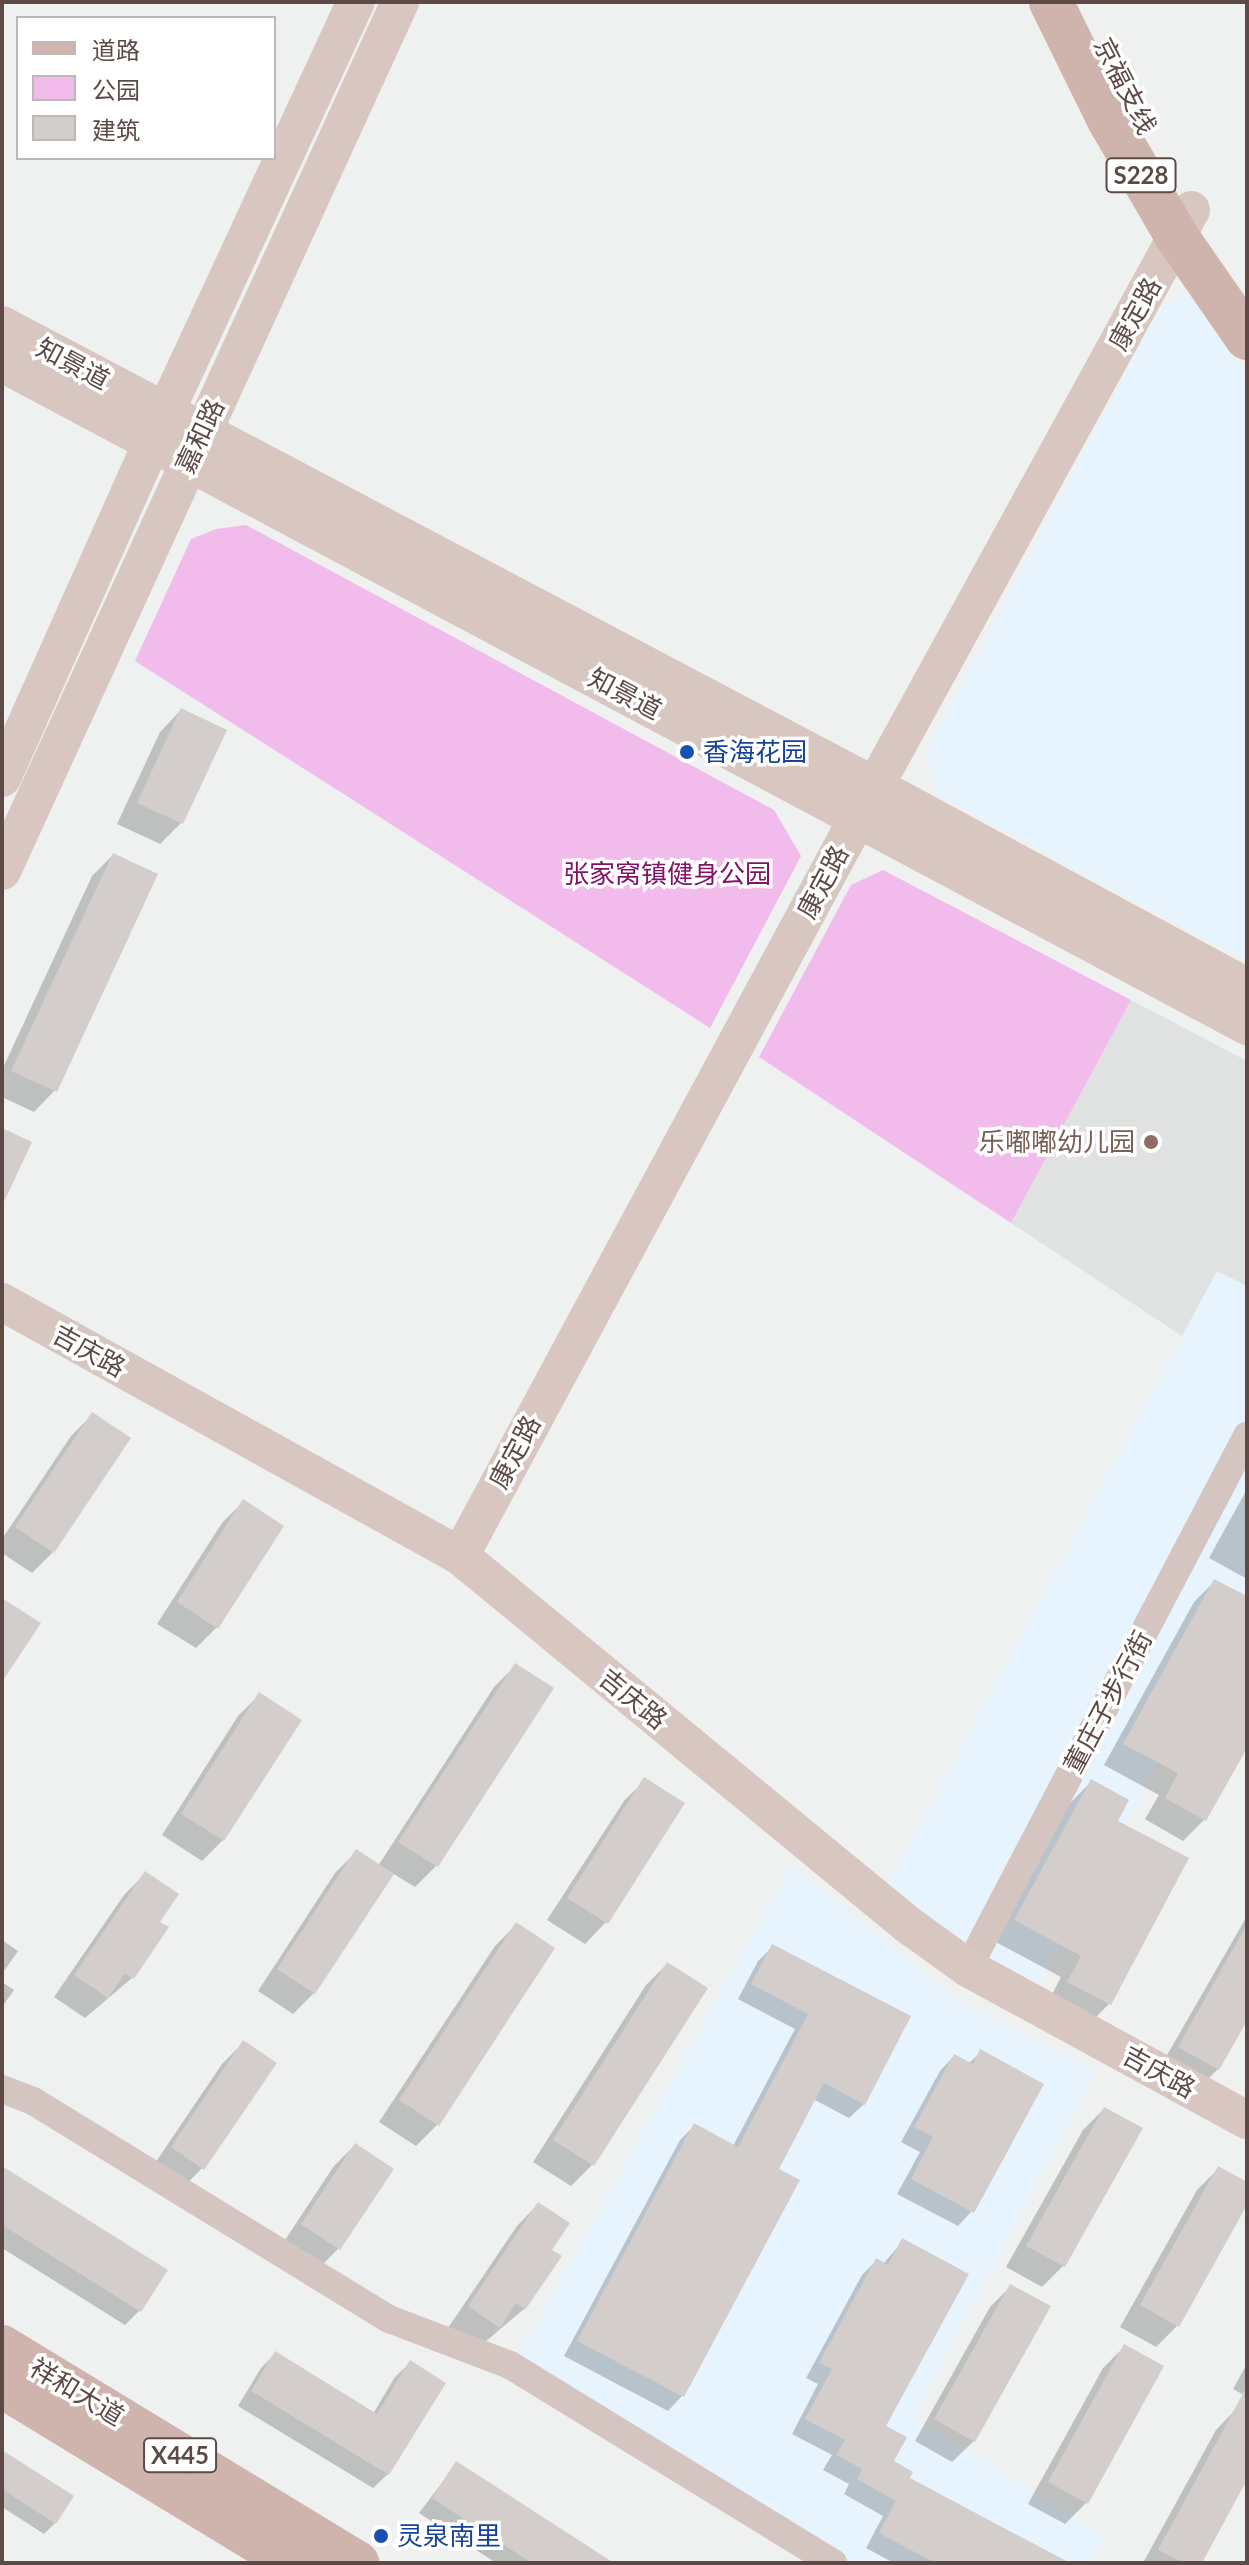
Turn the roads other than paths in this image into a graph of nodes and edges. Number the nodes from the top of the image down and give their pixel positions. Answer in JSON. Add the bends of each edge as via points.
{"nodes":[{"id":1,"x":356,"y":2,"type":"edge"},
{"id":2,"x":400,"y":2,"type":"edge"},
{"id":3,"x":1051,"y":2,"type":"edge"},
{"id":4,"x":1084,"y":2,"type":"edge"},
{"id":5,"x":1184,"y":224,"type":"junction"},
{"id":6,"x":1247,"y":289,"type":"edge"},
{"id":7,"x":2,"y":325,"type":"edge"},
{"id":8,"x":1247,"y":338,"type":"edge"},
{"id":9,"x":2,"y":363,"type":"edge"},
{"id":10,"x":158,"y":428,"type":"junction"},
{"id":11,"x":194,"y":448,"type":"junction"},
{"id":12,"x":2,"y":778,"type":"edge"},
{"id":13,"x":867,"y":801,"type":"junction"},
{"id":14,"x":2,"y":871,"type":"edge"},
{"id":15,"x":1247,"y":987,"type":"edge"},
{"id":16,"x":1247,"y":1026,"type":"edge"},
{"id":17,"x":2,"y":1302,"type":"edge"},
{"id":18,"x":1247,"y":1436,"type":"edge"},
{"id":19,"x":460,"y":1556,"type":"junction"},
{"id":20,"x":968,"y":1968,"type":"junction"},
{"id":21,"x":2,"y":2089,"type":"edge"},
{"id":22,"x":1247,"y":2120,"type":"edge"},
{"id":23,"x":2,"y":2347,"type":"edge"},
{"id":24,"x":2,"y":2386,"type":"edge"},
{"id":25,"x":293,"y":2563,"type":"edge"},
{"id":26,"x":357,"y":2563,"type":"edge"},
{"id":27,"x":833,"y":2563,"type":"edge"}],
"edges":[{"from":1,"to":10,"type":"main road","name":"嘉和路"},
{"from":2,"to":11,"type":"main road","name":"嘉和路"},
{"from":3,"to":5,"type":"main road","name":"京福支线","number":"S228","via":[[1109,120]]},
{"from":4,"to":5,"type":"main road","name":"京福支线","number":"S228"},
{"from":5,"to":6,"type":"main road","name":"京福支线","number":"S228"},
{"from":5,"to":8,"type":"main road","name":"京福支线","number":"S228"},
{"from":5,"to":13,"type":"main road","name":"康定路"},
{"from":7,"to":10,"type":"main road","name":"知景道"},
{"from":9,"to":10,"type":"main road","name":"知景道"},
{"from":10,"to":11,"type":"main road","name":"知景道"},
{"from":10,"to":12,"type":"main road","name":"嘉和路"},
{"from":11,"to":13,"type":"main road","name":"知景道"},
{"from":11,"to":14,"type":"main road","name":"嘉和路"},
{"from":13,"to":15,"type":"main road","name":"知景道"},
{"from":13,"to":16,"type":"main road","name":"知景道"},
{"from":13,"to":19,"type":"main road","name":"康定路"},
{"from":17,"to":19,"type":"main road","name":"吉庆路"},
{"from":18,"to":20,"type":"street","name":"董庄子步行街"},
{"from":19,"to":20,"type":"main road","name":"吉庆路","via":[[907,1924]]},
{"from":20,"to":22,"type":"main road","name":"吉庆路"},
{"from":21,"to":27,"type":"street","via":[[33,2101],[389,2319],[510,2365]]},
{"from":23,"to":26,"type":"main road","name":"祥和大道","number":"X445"},
{"from":24,"to":25,"type":"main road","name":"祥和大道","number":"X445"}]}
